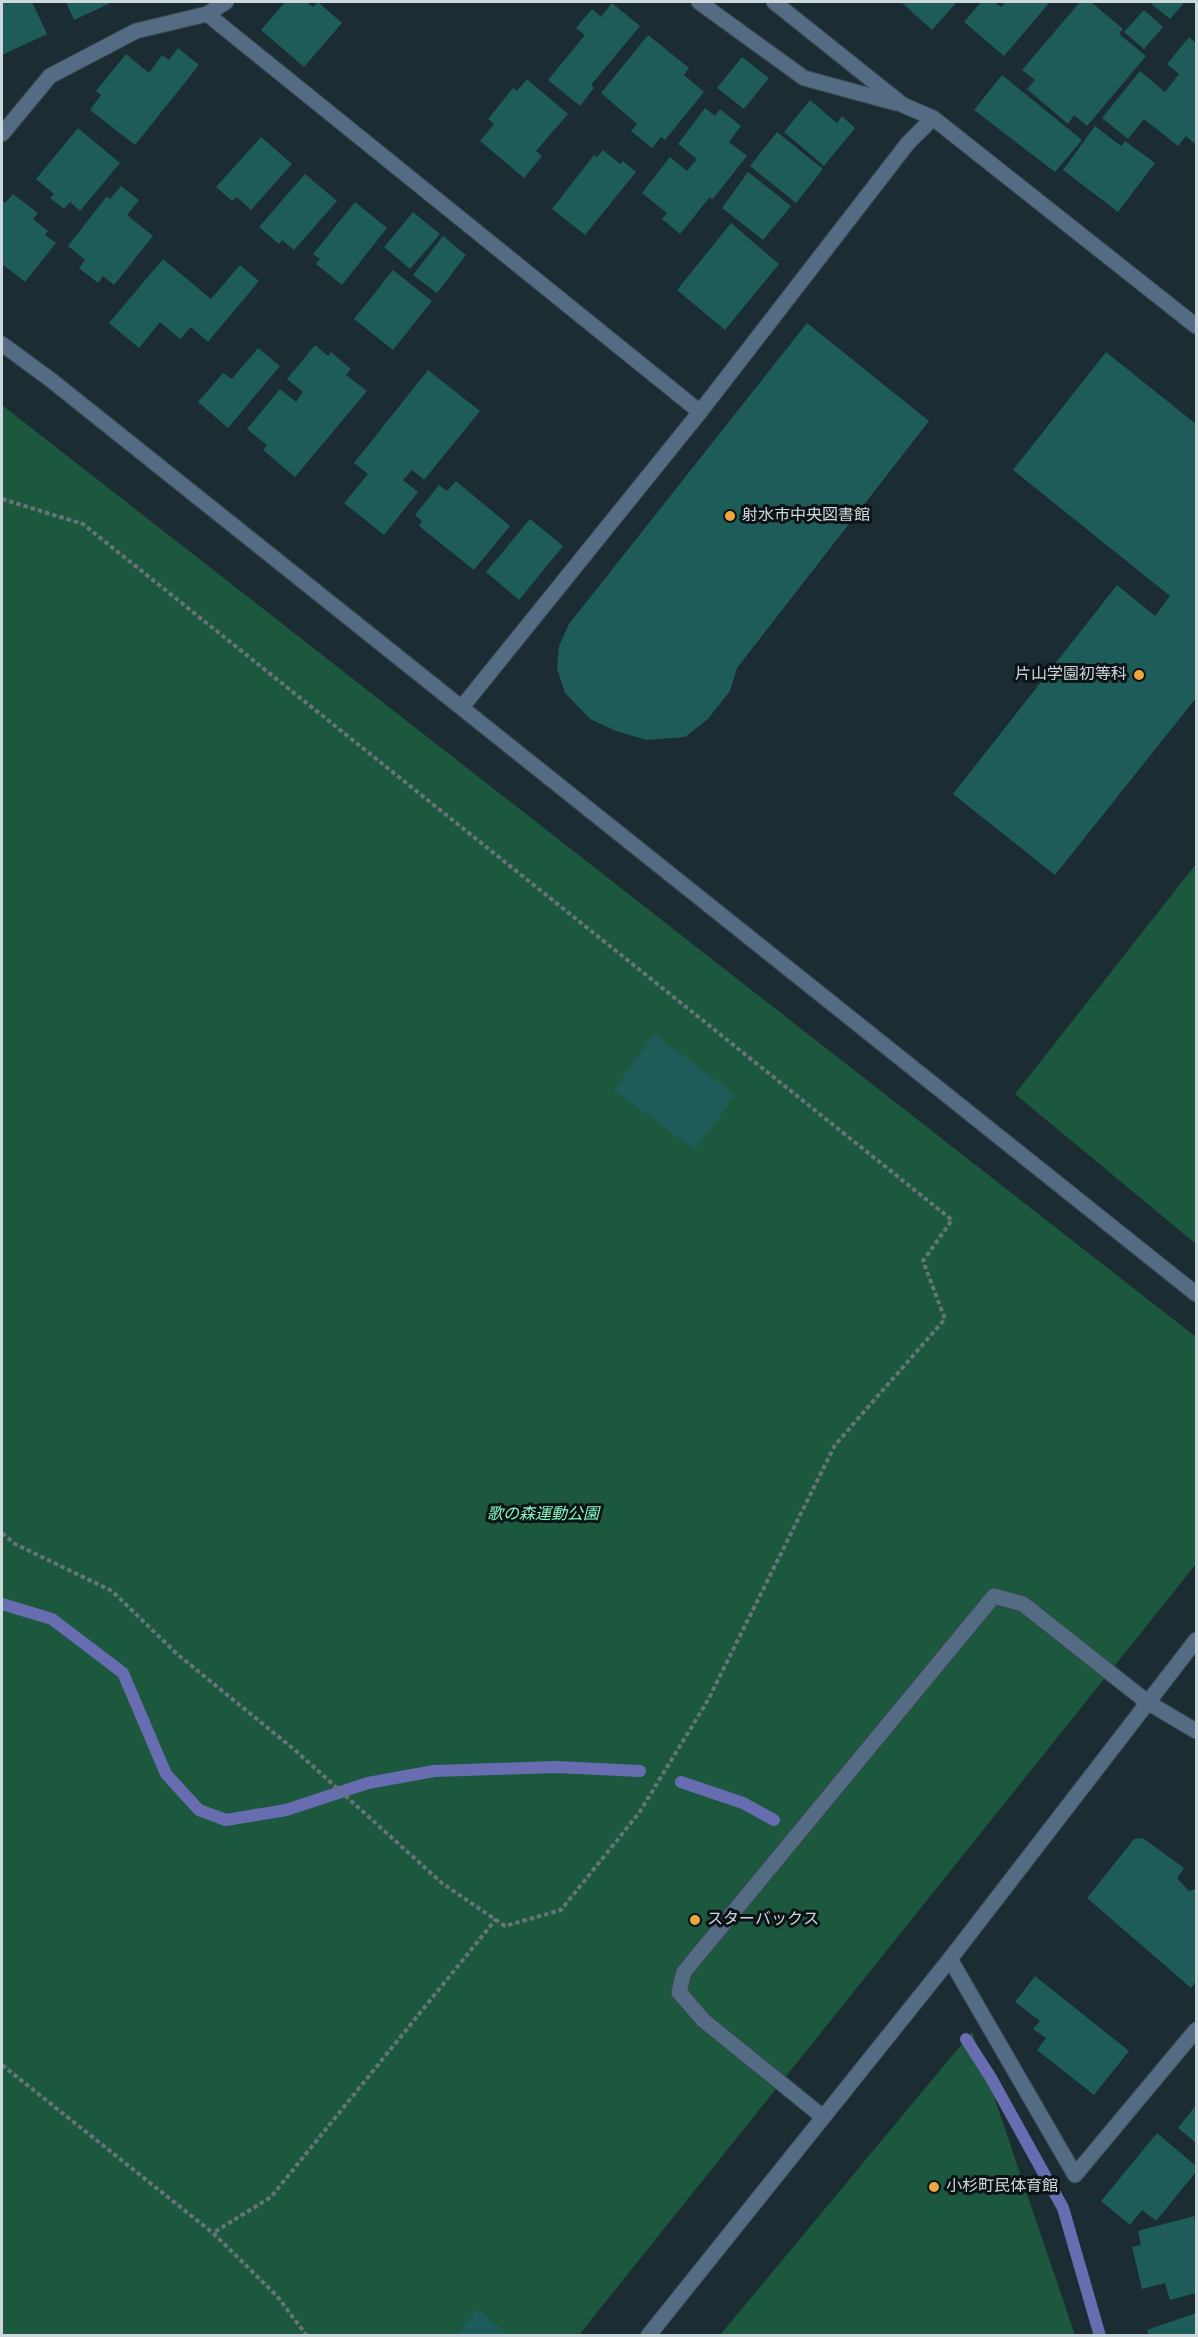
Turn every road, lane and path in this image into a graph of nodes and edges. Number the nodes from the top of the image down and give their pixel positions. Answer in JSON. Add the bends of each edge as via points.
{"nodes":[{"id":1,"x":226,"y":2,"type":"edge"},
{"id":2,"x":699,"y":2,"type":"edge"},
{"id":3,"x":774,"y":2,"type":"edge"},
{"id":4,"x":207,"y":14,"type":"junction"},
{"id":5,"x":903,"y":105,"type":"junction"},
{"id":6,"x":933,"y":118,"type":"junction"},
{"id":7,"x":2,"y":134,"type":"edge"},
{"id":8,"x":1197,"y":326,"type":"edge"},
{"id":9,"x":2,"y":344,"type":"edge"},
{"id":10,"x":700,"y":412,"type":"junction"},
{"id":11,"x":2,"y":499,"type":"edge"},
{"id":12,"x":462,"y":707,"type":"junction"},
{"id":13,"x":1197,"y":1294,"type":"edge"},
{"id":14,"x":2,"y":1533,"type":"edge"},
{"id":15,"x":1197,"y":1640,"type":"edge"},
{"id":16,"x":1147,"y":1702,"type":"junction"},
{"id":17,"x":1197,"y":1731,"type":"edge"},
{"id":18,"x":496,"y":1919,"type":"junction"},
{"id":19,"x":950,"y":1959,"type":"junction"},
{"id":20,"x":1197,"y":2030,"type":"edge"},
{"id":21,"x":2,"y":2065,"type":"edge"},
{"id":22,"x":824,"y":2117,"type":"junction"},
{"id":23,"x":213,"y":2233,"type":"junction"},
{"id":24,"x":307,"y":2336,"type":"edge"},
{"id":25,"x":648,"y":2336,"type":"edge"}],
"edges":[{"from":1,"to":4,"type":"street"},
{"from":2,"to":5,"type":"street","via":[[804,78]]},
{"from":3,"to":5,"type":"street"},
{"from":4,"to":7,"type":"street","via":[[136,31],[50,76]]},
{"from":4,"to":10,"type":"street"},
{"from":5,"to":6,"type":"street"},
{"from":6,"to":8,"type":"street"},
{"from":6,"to":10,"type":"street","via":[[908,143]]},
{"from":9,"to":12,"type":"street"},
{"from":10,"to":12,"type":"street"},
{"from":11,"to":18,"type":"path","via":[[83,524],[952,1220],[923,1261],[945,1319],[835,1445],[708,1700],[639,1813],[561,1910],[506,1926]]},
{"from":12,"to":13,"type":"street"},
{"from":14,"to":18,"type":"path","via":[[15,1544],[112,1591],[177,1654],[296,1751],[443,1884]]},
{"from":15,"to":16,"type":"street"},
{"from":16,"to":17,"type":"street"},
{"from":16,"to":19,"type":"street"},
{"from":16,"to":22,"type":"street","via":[[1023,1604],[994,1596],[684,1972],[679,1992],[703,2020]]},
{"from":18,"to":23,"type":"path","via":[[272,2197]]},
{"from":19,"to":20,"type":"street","via":[[1075,2175]]},
{"from":19,"to":22,"type":"street"},
{"from":21,"to":23,"type":"path"},
{"from":22,"to":25,"type":"street"},
{"from":23,"to":24,"type":"path","via":[[277,2296]]}]}
